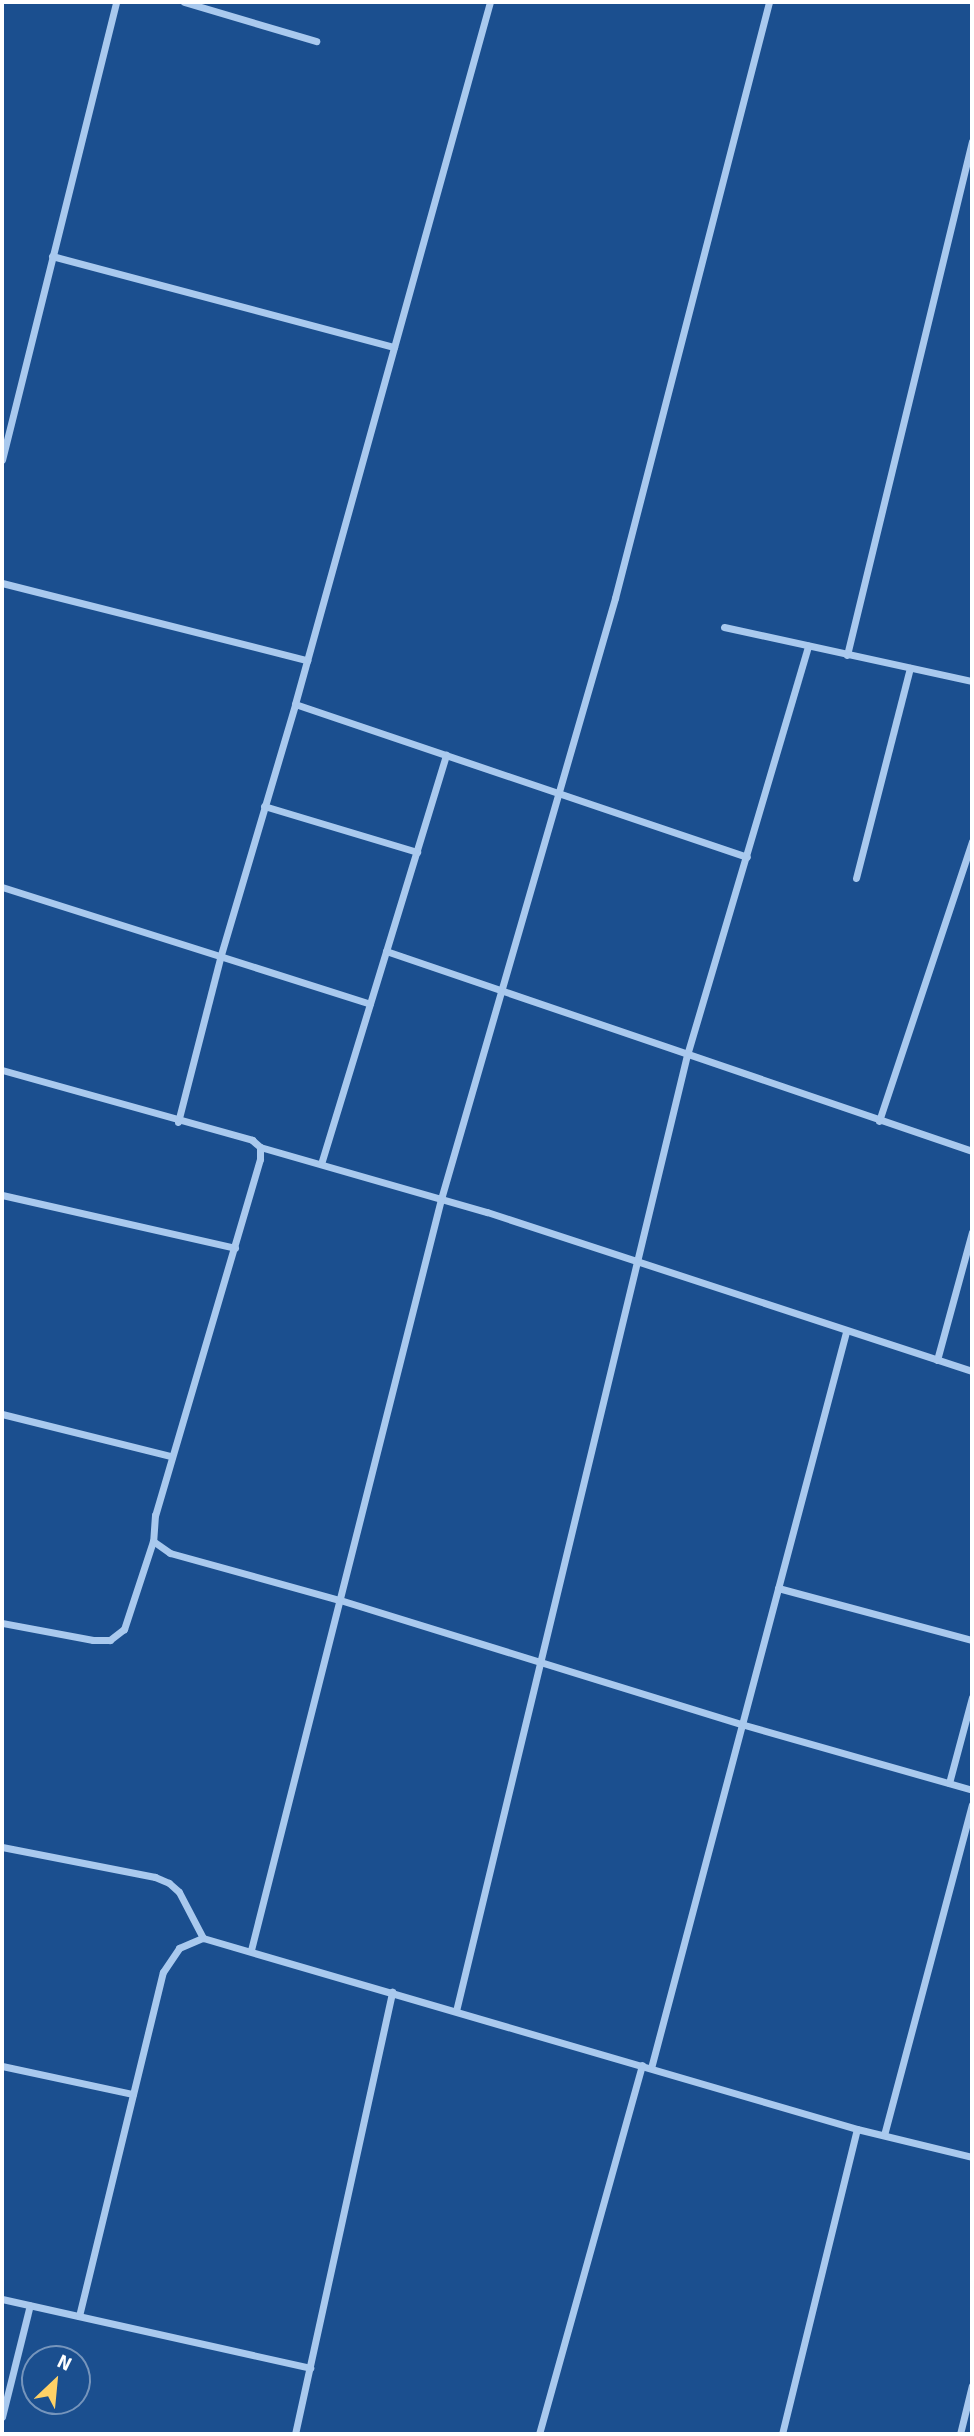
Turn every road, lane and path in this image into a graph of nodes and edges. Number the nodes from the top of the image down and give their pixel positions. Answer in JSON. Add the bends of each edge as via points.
{"nodes":[{"id":1,"x":116,"y":2,"type":"edge"},
{"id":2,"x":184,"y":2,"type":"edge"},
{"id":3,"x":490,"y":2,"type":"edge"},
{"id":4,"x":769,"y":2,"type":"edge"},
{"id":5,"x":316,"y":41,"type":"dead end"},
{"id":6,"x":972,"y":141,"type":"edge"},
{"id":7,"x":52,"y":256,"type":"junction"},
{"id":8,"x":394,"y":347,"type":"junction"},
{"id":9,"x":2,"y":460,"type":"edge"},
{"id":10,"x":2,"y":583,"type":"edge"},
{"id":11,"x":724,"y":627,"type":"dead end"},
{"id":12,"x":808,"y":646,"type":"junction"},
{"id":13,"x":847,"y":655,"type":"junction"},
{"id":14,"x":307,"y":660,"type":"junction"},
{"id":15,"x":910,"y":668,"type":"junction"},
{"id":16,"x":972,"y":681,"type":"edge"},
{"id":17,"x":295,"y":704,"type":"junction"},
{"id":18,"x":446,"y":755,"type":"junction"},
{"id":19,"x":558,"y":793,"type":"junction"},
{"id":20,"x":264,"y":806,"type":"junction"},
{"id":21,"x":972,"y":841,"type":"edge"},
{"id":22,"x":417,"y":852,"type":"junction"},
{"id":23,"x":747,"y":857,"type":"junction"},
{"id":24,"x":856,"y":878,"type":"dead end"},
{"id":25,"x":2,"y":887,"type":"edge"},
{"id":26,"x":386,"y":951,"type":"junction"},
{"id":27,"x":220,"y":958,"type":"junction"},
{"id":28,"x":501,"y":991,"type":"junction"},
{"id":29,"x":370,"y":1004,"type":"junction"},
{"id":30,"x":687,"y":1055,"type":"junction"},
{"id":31,"x":2,"y":1070,"type":"edge"},
{"id":32,"x":879,"y":1121,"type":"junction"},
{"id":33,"x":178,"y":1122,"type":"junction"},
{"id":34,"x":260,"y":1147,"type":"junction"},
{"id":35,"x":972,"y":1151,"type":"edge"},
{"id":36,"x":321,"y":1164,"type":"junction"},
{"id":37,"x":2,"y":1195,"type":"edge"},
{"id":38,"x":441,"y":1199,"type":"junction"},
{"id":39,"x":972,"y":1232,"type":"edge"},
{"id":40,"x":235,"y":1248,"type":"junction"},
{"id":41,"x":636,"y":1262,"type":"junction"},
{"id":42,"x":846,"y":1332,"type":"junction"},
{"id":43,"x":937,"y":1360,"type":"junction"},
{"id":44,"x":972,"y":1371,"type":"edge"},
{"id":45,"x":2,"y":1414,"type":"edge"},
{"id":46,"x":171,"y":1456,"type":"junction"},
{"id":47,"x":153,"y":1541,"type":"junction"},
{"id":48,"x":778,"y":1588,"type":"junction"},
{"id":49,"x":340,"y":1600,"type":"junction"},
{"id":50,"x":2,"y":1623,"type":"edge"},
{"id":51,"x":972,"y":1640,"type":"edge"},
{"id":52,"x":541,"y":1662,"type":"junction"},
{"id":53,"x":972,"y":1697,"type":"edge"},
{"id":54,"x":741,"y":1724,"type":"junction"},
{"id":55,"x":949,"y":1783,"type":"junction"},
{"id":56,"x":972,"y":1790,"type":"edge"},
{"id":57,"x":972,"y":1804,"type":"edge"},
{"id":58,"x":2,"y":1847,"type":"edge"},
{"id":59,"x":204,"y":1938,"type":"junction"},
{"id":60,"x":251,"y":1950,"type":"junction"},
{"id":61,"x":392,"y":1992,"type":"junction"},
{"id":62,"x":456,"y":2011,"type":"junction"},
{"id":63,"x":642,"y":2065,"type":"junction"},
{"id":64,"x":2,"y":2066,"type":"edge"},
{"id":65,"x":651,"y":2068,"type":"junction"},
{"id":66,"x":132,"y":2094,"type":"junction"},
{"id":67,"x":857,"y":2129,"type":"junction"},
{"id":68,"x":884,"y":2135,"type":"junction"},
{"id":69,"x":972,"y":2157,"type":"edge"},
{"id":70,"x":2,"y":2299,"type":"edge"},
{"id":71,"x":30,"y":2305,"type":"junction"},
{"id":72,"x":79,"y":2316,"type":"junction"},
{"id":73,"x":310,"y":2368,"type":"junction"},
{"id":74,"x":972,"y":2385,"type":"edge"},
{"id":75,"x":2,"y":2417,"type":"edge"},
{"id":76,"x":295,"y":2434,"type":"edge"},
{"id":77,"x":539,"y":2434,"type":"edge"},
{"id":78,"x":782,"y":2434,"type":"edge"},
{"id":79,"x":960,"y":2434,"type":"edge"}],
"edges":[{"from":1,"to":7,"type":"street"},
{"from":2,"to":5,"type":"street"},
{"from":3,"to":8,"type":"street"},
{"from":4,"to":19,"type":"street","via":[[615,598]]},
{"from":6,"to":13,"type":"street"},
{"from":7,"to":8,"type":"street"},
{"from":7,"to":9,"type":"street"},
{"from":8,"to":14,"type":"street"},
{"from":10,"to":14,"type":"street"},
{"from":11,"to":12,"type":"street"},
{"from":12,"to":13,"type":"street"},
{"from":12,"to":23,"type":"street"},
{"from":13,"to":15,"type":"street"},
{"from":14,"to":17,"type":"street"},
{"from":15,"to":16,"type":"street"},
{"from":15,"to":24,"type":"street"},
{"from":17,"to":18,"type":"street"},
{"from":17,"to":20,"type":"street"},
{"from":18,"to":19,"type":"street"},
{"from":18,"to":22,"type":"street"},
{"from":19,"to":23,"type":"street"},
{"from":19,"to":28,"type":"street"},
{"from":20,"to":22,"type":"street"},
{"from":20,"to":27,"type":"street"},
{"from":21,"to":32,"type":"street"},
{"from":22,"to":26,"type":"street"},
{"from":23,"to":30,"type":"street"},
{"from":25,"to":27,"type":"street"},
{"from":26,"to":28,"type":"street"},
{"from":26,"to":29,"type":"street"},
{"from":27,"to":29,"type":"street"},
{"from":27,"to":33,"type":"street"},
{"from":28,"to":30,"type":"street"},
{"from":28,"to":38,"type":"street"},
{"from":29,"to":36,"type":"street"},
{"from":30,"to":32,"type":"street"},
{"from":30,"to":41,"type":"street"},
{"from":31,"to":33,"type":"street"},
{"from":32,"to":35,"type":"street"},
{"from":33,"to":34,"type":"street","via":[[252,1140]]},
{"from":34,"to":36,"type":"street"},
{"from":34,"to":40,"type":"street"},
{"from":36,"to":38,"type":"street"},
{"from":37,"to":40,"type":"street"},
{"from":38,"to":41,"type":"street"},
{"from":38,"to":49,"type":"street"},
{"from":39,"to":43,"type":"street"},
{"from":40,"to":46,"type":"street"},
{"from":41,"to":42,"type":"street"},
{"from":41,"to":52,"type":"street"},
{"from":42,"to":43,"type":"street"},
{"from":42,"to":48,"type":"street"},
{"from":43,"to":44,"type":"street"},
{"from":45,"to":46,"type":"street"},
{"from":46,"to":47,"type":"street"},
{"from":47,"to":49,"type":"street","via":[[170,1553]]},
{"from":47,"to":50,"type":"street","via":[[124,1629],[110,1640]]},
{"from":48,"to":51,"type":"street"},
{"from":48,"to":54,"type":"street"},
{"from":49,"to":52,"type":"street"},
{"from":49,"to":60,"type":"street"},
{"from":52,"to":54,"type":"street"},
{"from":52,"to":62,"type":"street"},
{"from":53,"to":55,"type":"street"},
{"from":54,"to":55,"type":"street"},
{"from":54,"to":65,"type":"street"},
{"from":55,"to":56,"type":"street"},
{"from":57,"to":68,"type":"street"},
{"from":58,"to":59,"type":"street","via":[[169,1883],[179,1892]]},
{"from":59,"to":60,"type":"street"},
{"from":59,"to":66,"type":"street","via":[[179,1948],[163,1972]]},
{"from":60,"to":61,"type":"street"},
{"from":61,"to":62,"type":"street"},
{"from":61,"to":73,"type":"street"},
{"from":62,"to":63,"type":"street"},
{"from":63,"to":65,"type":"street"},
{"from":63,"to":77,"type":"street"},
{"from":64,"to":66,"type":"street"},
{"from":65,"to":67,"type":"street"},
{"from":66,"to":72,"type":"street"},
{"from":67,"to":68,"type":"street"},
{"from":67,"to":78,"type":"street"},
{"from":68,"to":69,"type":"street"},
{"from":70,"to":71,"type":"street"},
{"from":71,"to":72,"type":"street"},
{"from":71,"to":75,"type":"street"},
{"from":72,"to":73,"type":"street"},
{"from":73,"to":76,"type":"street"},
{"from":74,"to":79,"type":"street"}]}
